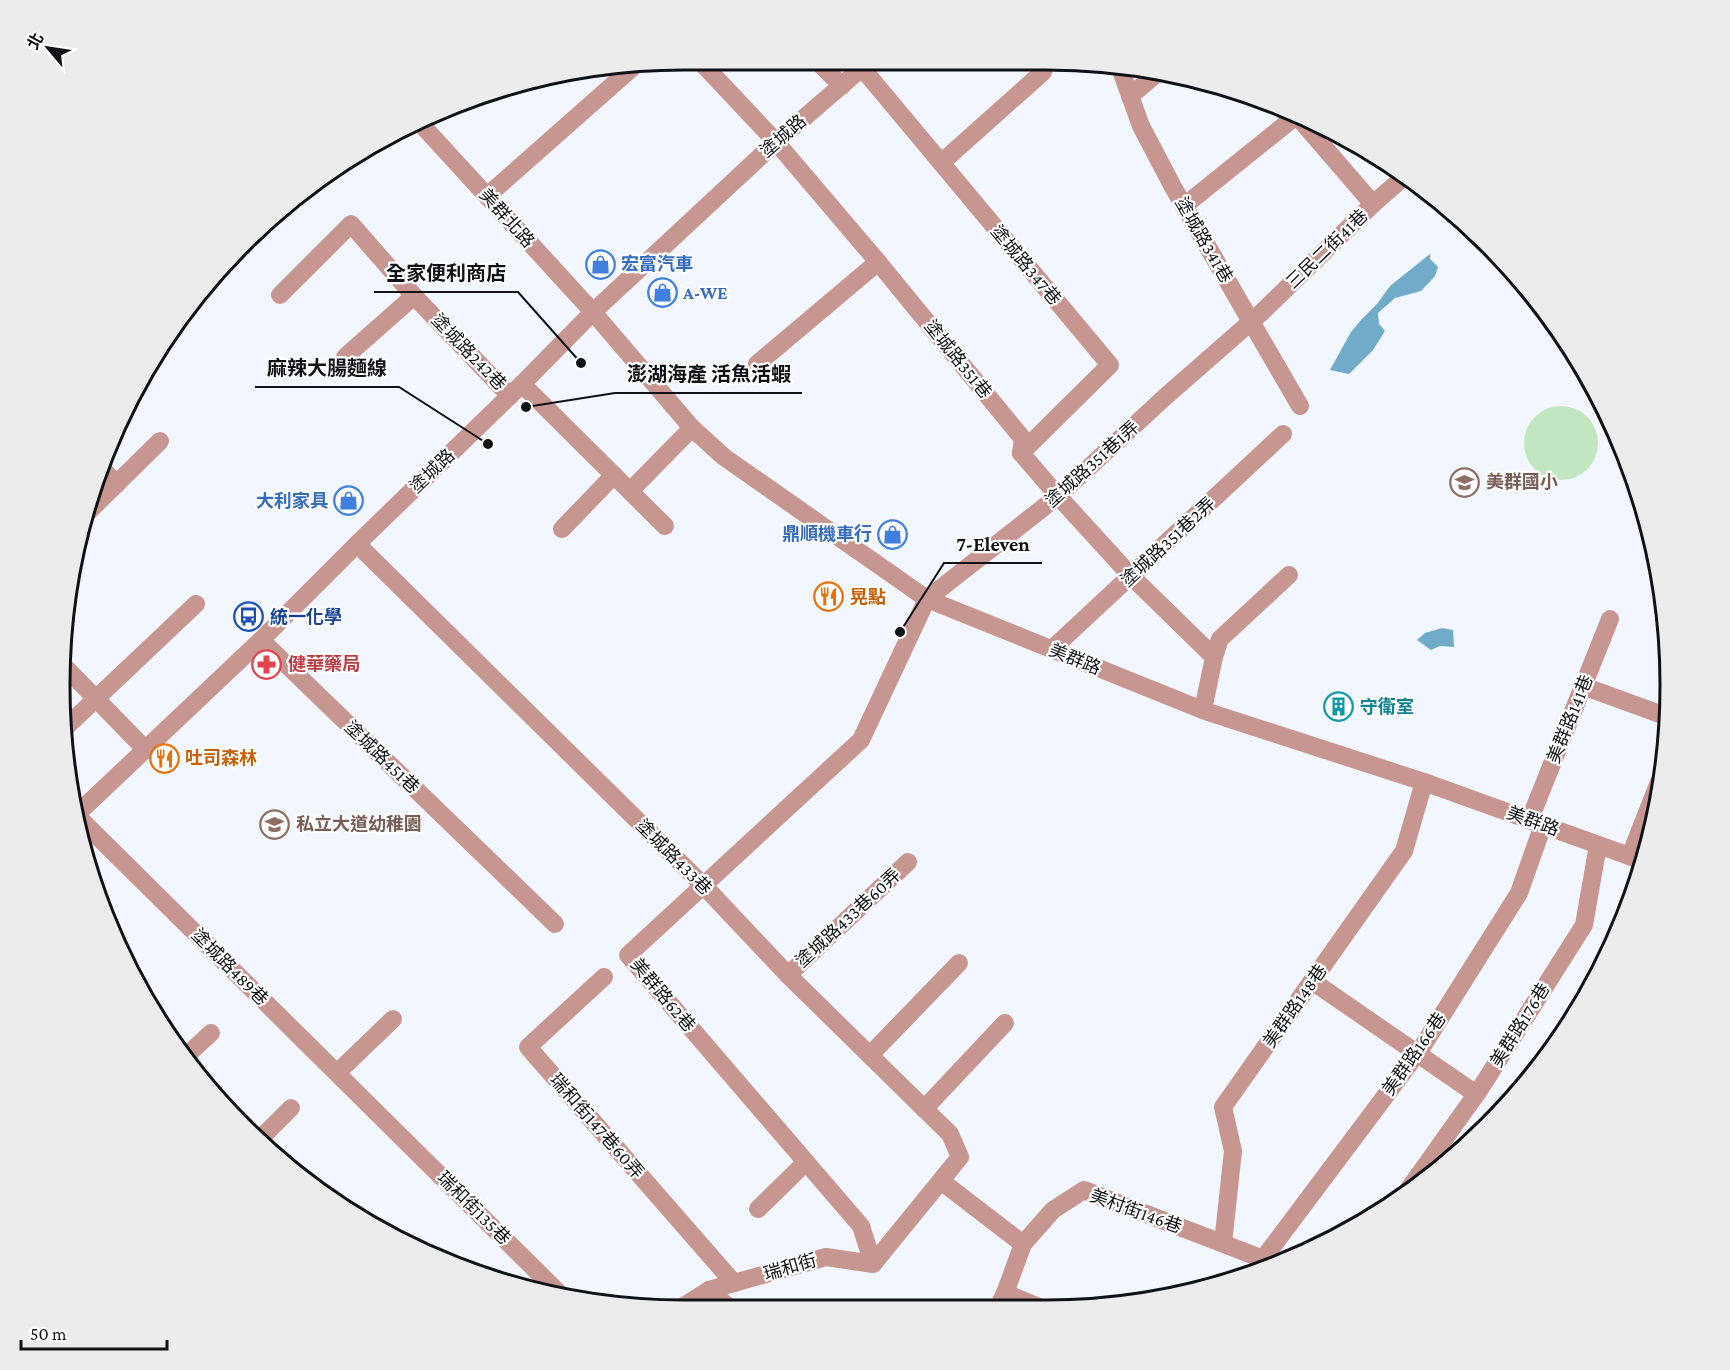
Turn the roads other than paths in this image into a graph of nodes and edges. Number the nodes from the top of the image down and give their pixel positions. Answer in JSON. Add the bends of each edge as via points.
{"nodes":[{"id":1,"x":708,"y":70,"type":"edge"},
{"id":2,"x":826,"y":70,"type":"edge"},
{"id":3,"x":859,"y":70,"type":"edge"},
{"id":4,"x":871,"y":70,"type":"edge"},
{"id":5,"x":1043,"y":72,"type":"dead end"},
{"id":6,"x":625,"y":74,"type":"edge"},
{"id":7,"x":1123,"y":76,"type":"edge"},
{"id":8,"x":1149,"y":80,"type":"edge"},
{"id":9,"x":842,"y":86,"type":"junction"},
{"id":10,"x":1130,"y":96,"type":"junction"},
{"id":11,"x":1290,"y":122,"type":"edge"},
{"id":12,"x":425,"y":128,"type":"edge"},
{"id":13,"x":1310,"y":131,"type":"edge"},
{"id":14,"x":776,"y":142,"type":"junction"},
{"id":15,"x":941,"y":163,"type":"junction"},
{"id":16,"x":1398,"y":182,"type":"edge"},
{"id":17,"x":487,"y":196,"type":"junction"},
{"id":18,"x":1373,"y":204,"type":"junction"},
{"id":19,"x":1185,"y":206,"type":"junction"},
{"id":20,"x":878,"y":261,"type":"junction"},
{"id":21,"x":280,"y":295,"type":"dead end"},
{"id":22,"x":414,"y":296,"type":"junction"},
{"id":23,"x":593,"y":312,"type":"junction"},
{"id":24,"x":1251,"y":321,"type":"junction"},
{"id":25,"x":345,"y":357,"type":"dead end"},
{"id":26,"x":757,"y":364,"type":"dead end"},
{"id":27,"x":516,"y":390,"type":"junction"},
{"id":28,"x":1300,"y":406,"type":"dead end"},
{"id":29,"x":692,"y":428,"type":"junction"},
{"id":30,"x":1283,"y":434,"type":"dead end"},
{"id":31,"x":160,"y":441,"type":"dead end"},
{"id":32,"x":1021,"y":453,"type":"junction"},
{"id":33,"x":108,"y":475,"type":"edge"},
{"id":34,"x":614,"y":475,"type":"junction"},
{"id":35,"x":117,"y":484,"type":"junction"},
{"id":36,"x":630,"y":491,"type":"junction"},
{"id":37,"x":1058,"y":496,"type":"junction"},
{"id":38,"x":99,"y":501,"type":"edge"},
{"id":39,"x":664,"y":526,"type":"dead end"},
{"id":40,"x":562,"y":529,"type":"dead end"},
{"id":41,"x":357,"y":544,"type":"junction"},
{"id":42,"x":1289,"y":575,"type":"dead end"},
{"id":43,"x":1131,"y":576,"type":"junction"},
{"id":44,"x":927,"y":599,"type":"junction"},
{"id":45,"x":196,"y":604,"type":"dead end"},
{"id":46,"x":1610,"y":619,"type":"dead end"},
{"id":47,"x":261,"y":640,"type":"junction"},
{"id":48,"x":1052,"y":649,"type":"junction"},
{"id":49,"x":1214,"y":657,"type":"junction"},
{"id":50,"x":71,"y":673,"type":"edge"},
{"id":51,"x":1583,"y":686,"type":"junction"},
{"id":52,"x":95,"y":699,"type":"junction"},
{"id":53,"x":1203,"y":710,"type":"junction"},
{"id":54,"x":1659,"y":714,"type":"edge"},
{"id":55,"x":72,"y":721,"type":"edge"},
{"id":56,"x":146,"y":750,"type":"junction"},
{"id":57,"x":1424,"y":782,"type":"junction"},
{"id":58,"x":83,"y":809,"type":"edge"},
{"id":59,"x":1536,"y":822,"type":"junction"},
{"id":60,"x":86,"y":824,"type":"edge"},
{"id":61,"x":1598,"y":844,"type":"junction"},
{"id":62,"x":1635,"y":858,"type":"edge"},
{"id":63,"x":908,"y":862,"type":"dead end"},
{"id":64,"x":704,"y":886,"type":"junction"},
{"id":65,"x":555,"y":924,"type":"dead end"},
{"id":66,"x":959,"y":963,"type":"dead end"},
{"id":67,"x":788,"y":975,"type":"junction"},
{"id":68,"x":604,"y":977,"type":"dead end"},
{"id":69,"x":1312,"y":981,"type":"junction"},
{"id":70,"x":393,"y":1019,"type":"dead end"},
{"id":71,"x":1005,"y":1023,"type":"dead end"},
{"id":72,"x":211,"y":1033,"type":"dead end"},
{"id":73,"x":191,"y":1051,"type":"edge"},
{"id":74,"x":1417,"y":1054,"type":"junction"},
{"id":75,"x":870,"y":1055,"type":"junction"},
{"id":76,"x":338,"y":1072,"type":"junction"},
{"id":77,"x":1476,"y":1094,"type":"junction"},
{"id":78,"x":291,"y":1108,"type":"dead end"},
{"id":79,"x":924,"y":1108,"type":"junction"},
{"id":80,"x":383,"y":1118,"type":"joint"},
{"id":81,"x":265,"y":1134,"type":"edge"},
{"id":82,"x":806,"y":1162,"type":"junction"},
{"id":83,"x":1422,"y":1171,"type":"edge"},
{"id":84,"x":941,"y":1181,"type":"junction"},
{"id":85,"x":758,"y":1209,"type":"dead end"},
{"id":86,"x":1023,"y":1244,"type":"junction"},
{"id":87,"x":1223,"y":1244,"type":"junction"},
{"id":88,"x":1264,"y":1259,"type":"edge"},
{"id":89,"x":1258,"y":1261,"type":"edge"},
{"id":90,"x":873,"y":1264,"type":"junction"},
{"id":91,"x":734,"y":1283,"type":"junction"},
{"id":92,"x":551,"y":1285,"type":"edge"},
{"id":93,"x":709,"y":1290,"type":"junction"},
{"id":94,"x":694,"y":1300,"type":"edge"},
{"id":95,"x":720,"y":1300,"type":"edge"},
{"id":96,"x":1001,"y":1300,"type":"edge"}],
"edges":[{"from":1,"to":14,"type":"street","name":"塗城路351巷"},
{"from":2,"to":9,"type":"street"},
{"from":3,"to":9,"type":"street","name":"塗城路"},
{"from":4,"to":15,"type":"street","name":"塗城路347巷"},
{"from":5,"to":15,"type":"street"},
{"from":6,"to":17,"type":"street"},
{"from":7,"to":10,"type":"street","name":"塗城路341巷"},
{"from":8,"to":10,"type":"street"},
{"from":9,"to":14,"type":"street","name":"塗城路"},
{"from":10,"to":19,"type":"street","name":"塗城路341巷","via":[[1141,126]]},
{"from":11,"to":19,"type":"street"},
{"from":12,"to":17,"type":"street","name":"美群北路"},
{"from":13,"to":18,"type":"street"},
{"from":14,"to":20,"type":"street","name":"塗城路351巷"},
{"from":14,"to":23,"type":"street","name":"塗城路"},
{"from":15,"to":32,"type":"street","name":"塗城路347巷","via":[[1110,365]]},
{"from":16,"to":18,"type":"street","name":"三民二街41巷"},
{"from":17,"to":23,"type":"street","name":"美群北路"},
{"from":18,"to":24,"type":"street","name":"三民二街41巷"},
{"from":19,"to":24,"type":"street","name":"塗城路341巷"},
{"from":20,"to":26,"type":"street"},
{"from":20,"to":32,"type":"street","name":"塗城路351巷","via":[[1023,439]]},
{"from":21,"to":22,"type":"street","name":"塗城路242巷","via":[[351,224]]},
{"from":22,"to":25,"type":"street"},
{"from":22,"to":27,"type":"street","name":"塗城路242巷"},
{"from":23,"to":27,"type":"street","name":"塗城路"},
{"from":23,"to":29,"type":"street","name":"美群路"},
{"from":24,"to":28,"type":"street","name":"塗城路341巷"},
{"from":24,"to":37,"type":"street","name":"塗城路351巷1弄"},
{"from":27,"to":34,"type":"street","name":"塗城路242巷"},
{"from":27,"to":41,"type":"street","name":"塗城路"},
{"from":29,"to":36,"type":"street"},
{"from":29,"to":44,"type":"street","name":"美群路","via":[[724,457]]},
{"from":30,"to":43,"type":"street","name":"塗城路351巷2弄"},
{"from":31,"to":35,"type":"street"},
{"from":32,"to":37,"type":"street","name":"塗城路351巷"},
{"from":33,"to":35,"type":"street"},
{"from":34,"to":36,"type":"street","name":"塗城路242巷"},
{"from":34,"to":40,"type":"street"},
{"from":35,"to":38,"type":"street"},
{"from":36,"to":39,"type":"street","name":"塗城路242巷"},
{"from":37,"to":43,"type":"street","name":"塗城路351巷"},
{"from":37,"to":44,"type":"street","name":"塗城路351巷1弄"},
{"from":41,"to":47,"type":"street","name":"塗城路"},
{"from":41,"to":64,"type":"street","name":"塗城路433巷"},
{"from":42,"to":49,"type":"street","via":[[1220,639]]},
{"from":43,"to":48,"type":"street","name":"塗城路351巷2弄"},
{"from":43,"to":49,"type":"street","name":"塗城路351巷"},
{"from":44,"to":48,"type":"street","name":"美群路"},
{"from":44,"to":64,"type":"street","name":"美群路62巷","via":[[861,740]]},
{"from":45,"to":52,"type":"street"},
{"from":46,"to":51,"type":"street","name":"美群路141巷"},
{"from":47,"to":56,"type":"street","name":"塗城路"},
{"from":47,"to":65,"type":"street","name":"塗城路451巷"},
{"from":48,"to":53,"type":"street","name":"美群路"},
{"from":49,"to":53,"type":"street"},
{"from":50,"to":52,"type":"street"},
{"from":51,"to":54,"type":"street"},
{"from":51,"to":59,"type":"street","name":"美群路141巷"},
{"from":52,"to":55,"type":"street"},
{"from":52,"to":56,"type":"street"},
{"from":53,"to":57,"type":"street","name":"美群路"},
{"from":56,"to":58,"type":"street","name":"塗城路"},
{"from":57,"to":59,"type":"street","name":"美群路"},
{"from":57,"to":69,"type":"street","name":"美群路148巷","via":[[1404,851]]},
{"from":59,"to":61,"type":"street","name":"美群路"},
{"from":59,"to":74,"type":"street","name":"美群路166巷","via":[[1519,893]]},
{"from":60,"to":76,"type":"street","name":"塗城路489巷"},
{"from":61,"to":62,"type":"street","name":"美群路"},
{"from":61,"to":77,"type":"street","name":"美群路176巷","via":[[1584,925]]},
{"from":63,"to":67,"type":"street","name":"塗城路433巷60弄"},
{"from":64,"to":67,"type":"street","name":"塗城路433巷"},
{"from":64,"to":82,"type":"street","name":"美群路62巷","via":[[628,955]]},
{"from":66,"to":75,"type":"street"},
{"from":67,"to":75,"type":"street","name":"塗城路433巷"},
{"from":68,"to":91,"type":"street","name":"瑞和街147巷60弄","via":[[528,1047]]},
{"from":69,"to":74,"type":"street"},
{"from":69,"to":87,"type":"street","name":"美群路148巷","via":[[1223,1107],[1233,1151]]},
{"from":70,"to":76,"type":"street"},
{"from":71,"to":79,"type":"street"},
{"from":72,"to":73,"type":"street"},
{"from":74,"to":77,"type":"street"},
{"from":74,"to":88,"type":"street","name":"美群路166巷"},
{"from":75,"to":79,"type":"street","name":"塗城路433巷"},
{"from":76,"to":80,"type":"street","name":"塗城路489巷"},
{"from":77,"to":83,"type":"street","name":"美群路176巷"},
{"from":78,"to":81,"type":"street"},
{"from":79,"to":84,"type":"street","name":"塗城路433巷","via":[[950,1134],[960,1157]]},
{"from":80,"to":92,"type":"street","name":"瑞和街135巷"},
{"from":82,"to":85,"type":"street"},
{"from":82,"to":90,"type":"street","name":"美群路62巷","via":[[861,1226]]},
{"from":84,"to":86,"type":"street"},
{"from":84,"to":90,"type":"street"},
{"from":86,"to":87,"type":"street","name":"美村街146巷","via":[[1053,1210],[1084,1190]]},
{"from":86,"to":96,"type":"street","name":"美村街146巷"},
{"from":87,"to":89,"type":"street","name":"美村街146巷"},
{"from":90,"to":91,"type":"street","name":"瑞和街","via":[[826,1257]]},
{"from":91,"to":93,"type":"street","name":"瑞和街"},
{"from":93,"to":94,"type":"street","name":"瑞和街"},
{"from":93,"to":95,"type":"street"}]}
